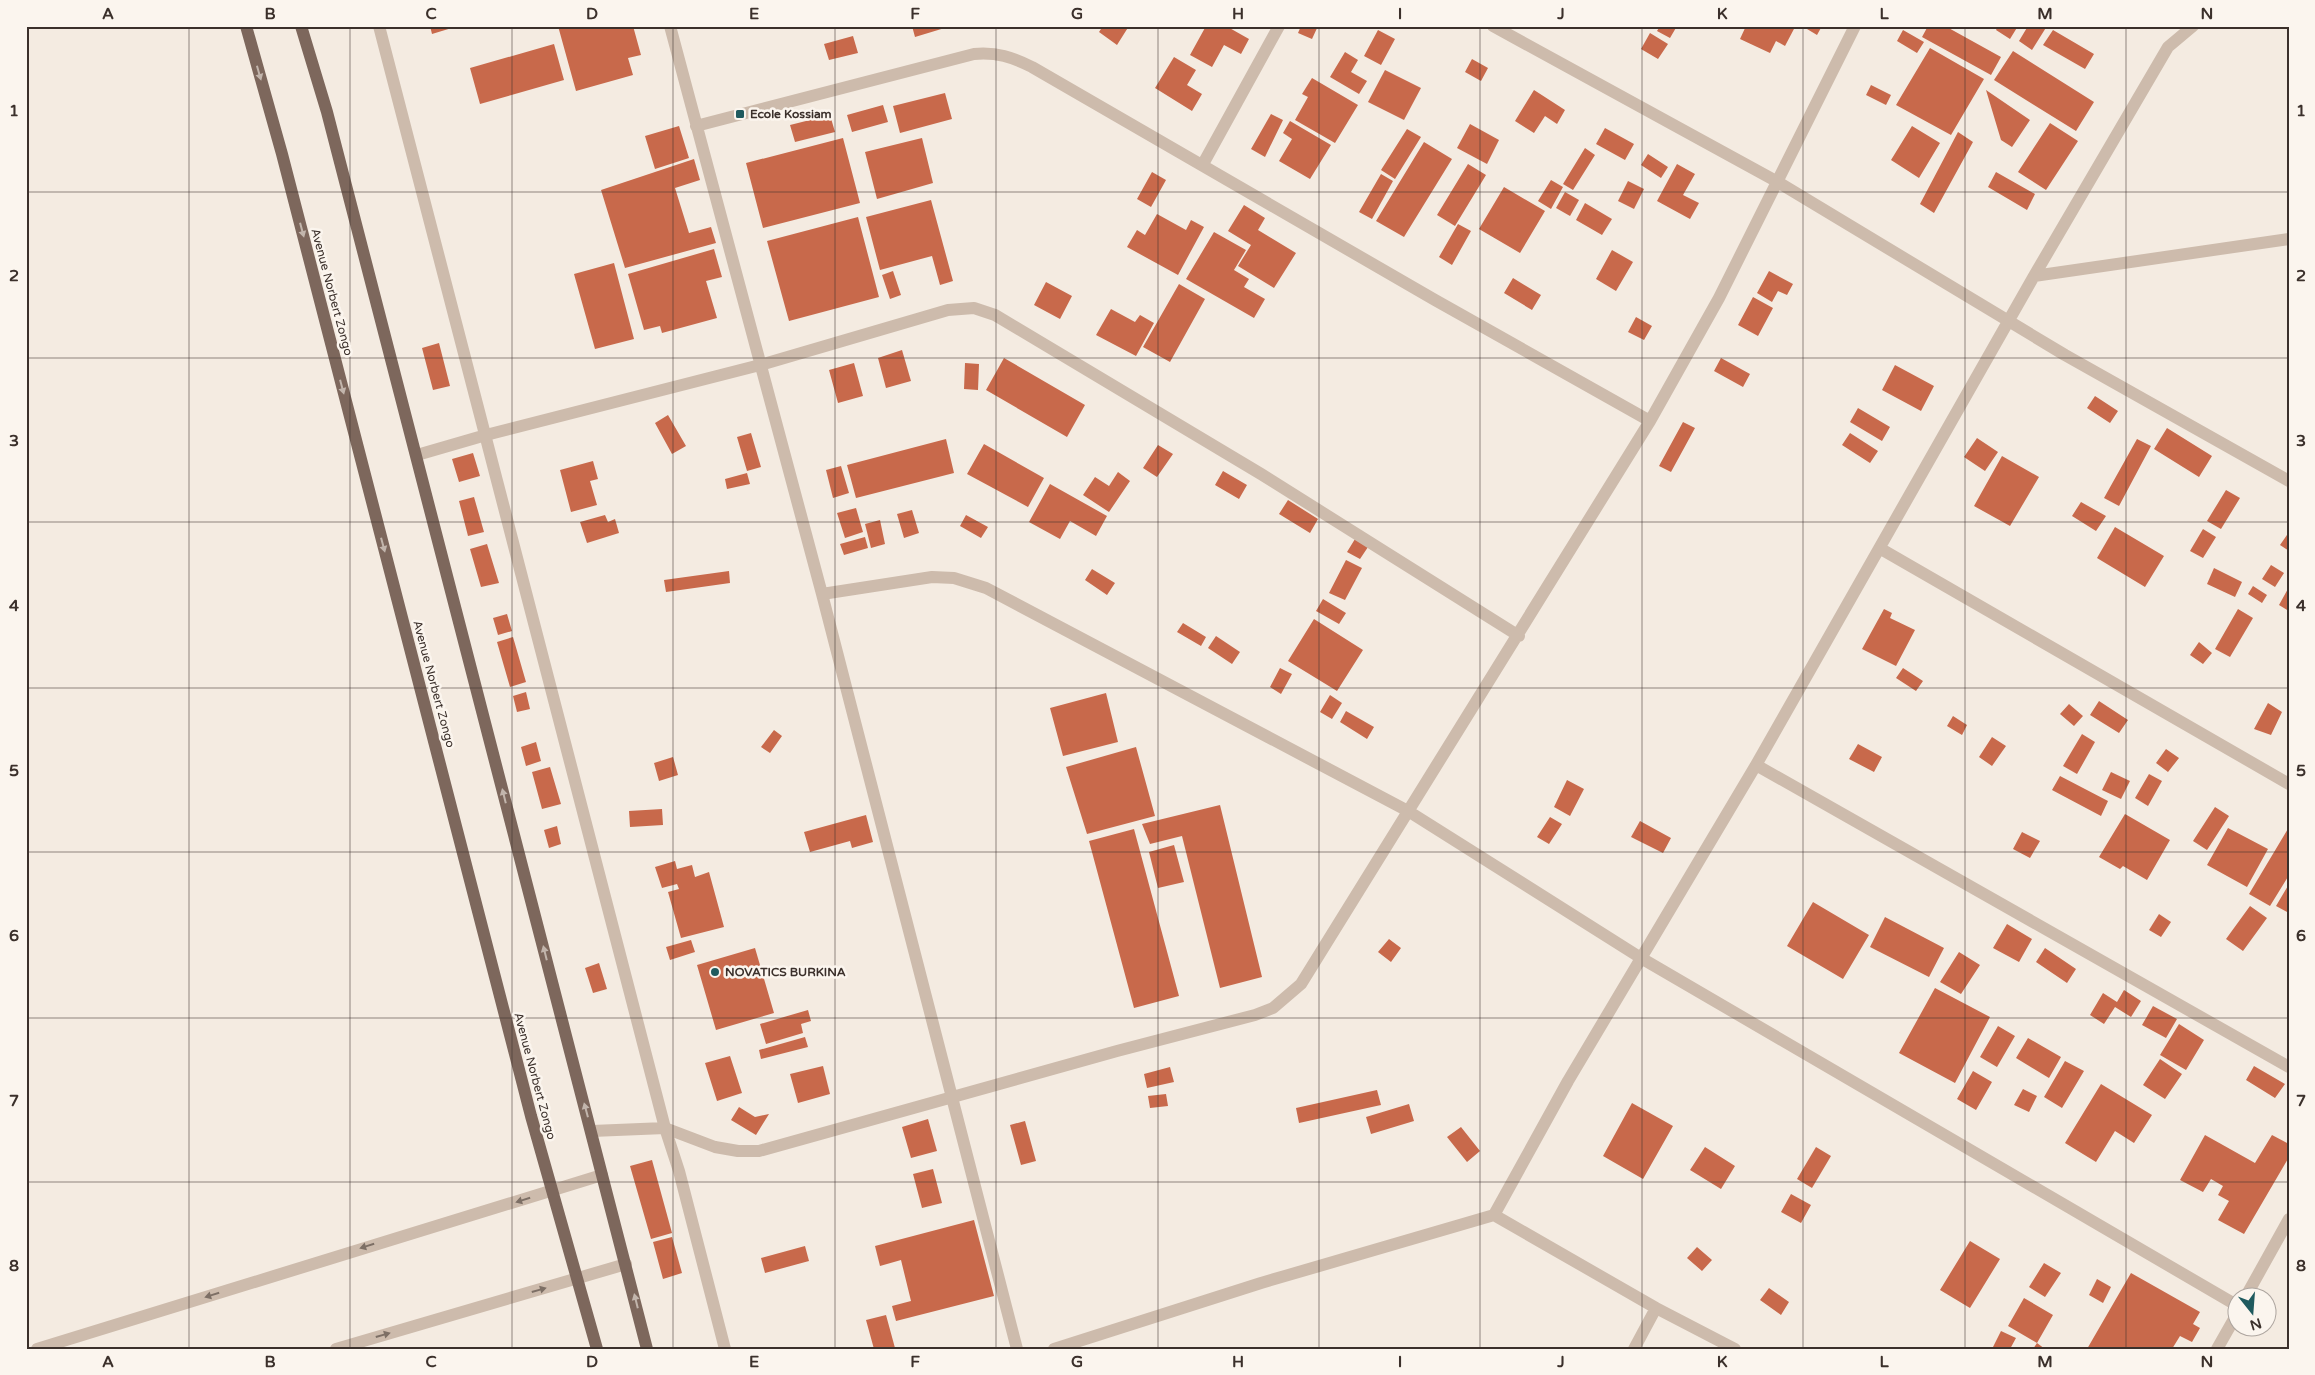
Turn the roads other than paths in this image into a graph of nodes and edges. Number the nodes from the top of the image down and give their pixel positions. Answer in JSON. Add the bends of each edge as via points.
{"nodes":[{"id":1,"x":246,"y":26,"type":"edge"},
{"id":2,"x":301,"y":26,"type":"edge"},
{"id":3,"x":379,"y":26,"type":"edge"},
{"id":4,"x":670,"y":26,"type":"edge"},
{"id":5,"x":1279,"y":26,"type":"edge"},
{"id":6,"x":1493,"y":26,"type":"edge"},
{"id":7,"x":1855,"y":26,"type":"edge"},
{"id":8,"x":2193,"y":26,"type":"edge"},
{"id":9,"x":696,"y":126,"type":"junction"},
{"id":10,"x":1203,"y":164,"type":"junction"},
{"id":11,"x":1776,"y":181,"type":"junction"},
{"id":12,"x":2289,"y":239,"type":"edge"},
{"id":13,"x":2034,"y":276,"type":"junction"},
{"id":14,"x":2010,"y":322,"type":"junction"},
{"id":15,"x":760,"y":365,"type":"junction"},
{"id":16,"x":1650,"y":421,"type":"junction"},
{"id":17,"x":486,"y":435,"type":"junction"},
{"id":18,"x":417,"y":455,"type":"junction"},
{"id":19,"x":2289,"y":481,"type":"edge"},
{"id":20,"x":1880,"y":549,"type":"junction"},
{"id":21,"x":822,"y":594,"type":"junction"},
{"id":22,"x":1518,"y":636,"type":"junction"},
{"id":23,"x":1756,"y":765,"type":"junction"},
{"id":24,"x":2289,"y":784,"type":"edge"},
{"id":25,"x":1408,"y":812,"type":"junction"},
{"id":26,"x":1641,"y":958,"type":"junction"},
{"id":27,"x":2289,"y":1067,"type":"edge"},
{"id":28,"x":953,"y":1097,"type":"junction"},
{"id":29,"x":665,"y":1128,"type":"junction"},
{"id":30,"x":592,"y":1131,"type":"junction"},
{"id":31,"x":602,"y":1175,"type":"junction"},
{"id":32,"x":552,"y":1191,"type":"junction"},
{"id":33,"x":1494,"y":1215,"type":"junction"},
{"id":34,"x":2289,"y":1219,"type":"edge"},
{"id":35,"x":626,"y":1264,"type":"junction"},
{"id":36,"x":578,"y":1278,"type":"junction"},
{"id":37,"x":2251,"y":1288,"type":"edge"},
{"id":38,"x":2228,"y":1300,"type":"edge"},
{"id":39,"x":1656,"y":1308,"type":"junction"},
{"id":40,"x":2228,"y":1330,"type":"edge"},
{"id":41,"x":36,"y":1349,"type":"edge"},
{"id":42,"x":336,"y":1349,"type":"edge"},
{"id":43,"x":597,"y":1349,"type":"edge"},
{"id":44,"x":647,"y":1349,"type":"edge"},
{"id":45,"x":725,"y":1349,"type":"edge"},
{"id":46,"x":1017,"y":1349,"type":"edge"},
{"id":47,"x":1054,"y":1349,"type":"edge"},
{"id":48,"x":1634,"y":1349,"type":"edge"},
{"id":49,"x":1735,"y":1349,"type":"edge"},
{"id":50,"x":2217,"y":1349,"type":"edge"}],
"edges":[{"from":1,"to":32,"type":"main road","name":"Avenue Norbert Zongo","one_way":true},
{"from":2,"to":18,"type":"main road","via":[[327,112]]},
{"from":3,"to":17,"type":"street"},
{"from":4,"to":9,"type":"street"},
{"from":5,"to":10,"type":"street"},
{"from":6,"to":11,"type":"street"},
{"from":7,"to":11,"type":"street"},
{"from":8,"to":13,"type":"street","via":[[2168,47]]},
{"from":9,"to":10,"type":"street","via":[[974,54],[989,53],[1014,58],[1032,67]]},
{"from":9,"to":15,"type":"street"},
{"from":10,"to":16,"type":"street"},
{"from":11,"to":14,"type":"street"},
{"from":11,"to":16,"type":"street","via":[[1719,298]]},
{"from":12,"to":13,"type":"street"},
{"from":13,"to":14,"type":"street"},
{"from":14,"to":19,"type":"street"},
{"from":14,"to":20,"type":"street"},
{"from":15,"to":17,"type":"street"},
{"from":15,"to":21,"type":"street"},
{"from":15,"to":22,"type":"street","via":[[948,310],[974,308],[984,311],[1261,474]]},
{"from":16,"to":22,"type":"street"},
{"from":17,"to":18,"type":"street"},
{"from":17,"to":29,"type":"street"},
{"from":30,"to":18,"type":"main road","one_way":true},
{"from":20,"to":23,"type":"street"},
{"from":20,"to":24,"type":"street"},
{"from":21,"to":25,"type":"street","via":[[932,577],[954,578],[986,588]]},
{"from":21,"to":28,"type":"street"},
{"from":22,"to":25,"type":"street"},
{"from":23,"to":26,"type":"street"},
{"from":23,"to":27,"type":"street"},
{"from":25,"to":26,"type":"street"},
{"from":25,"to":28,"type":"street","via":[[1302,984],[1273,1008]]},
{"from":26,"to":33,"type":"street"},
{"from":26,"to":38,"type":"street"},
{"from":28,"to":29,"type":"street","via":[[759,1151],[715,1147]]},
{"from":28,"to":46,"type":"street"},
{"from":29,"to":30,"type":"street"},
{"from":29,"to":45,"type":"street"},
{"from":30,"to":31,"type":"main road"},
{"from":31,"to":32,"type":"street"},
{"from":31,"to":35,"type":"main road"},
{"from":32,"to":36,"type":"main road","name":"Avenue Norbert Zongo"},
{"from":32,"to":41,"type":"street","one_way":true},
{"from":33,"to":39,"type":"street"},
{"from":33,"to":47,"type":"street","via":[[1261,1283]]},
{"from":34,"to":37,"type":"street"},
{"from":35,"to":36,"type":"street"},
{"from":44,"to":35,"type":"main road","one_way":true},
{"from":42,"to":36,"type":"street","one_way":true},
{"from":36,"to":43,"type":"main road","name":"Avenue Norbert Zongo"},
{"from":39,"to":48,"type":"street"},
{"from":39,"to":49,"type":"street"},
{"from":40,"to":50,"type":"street"}]}
